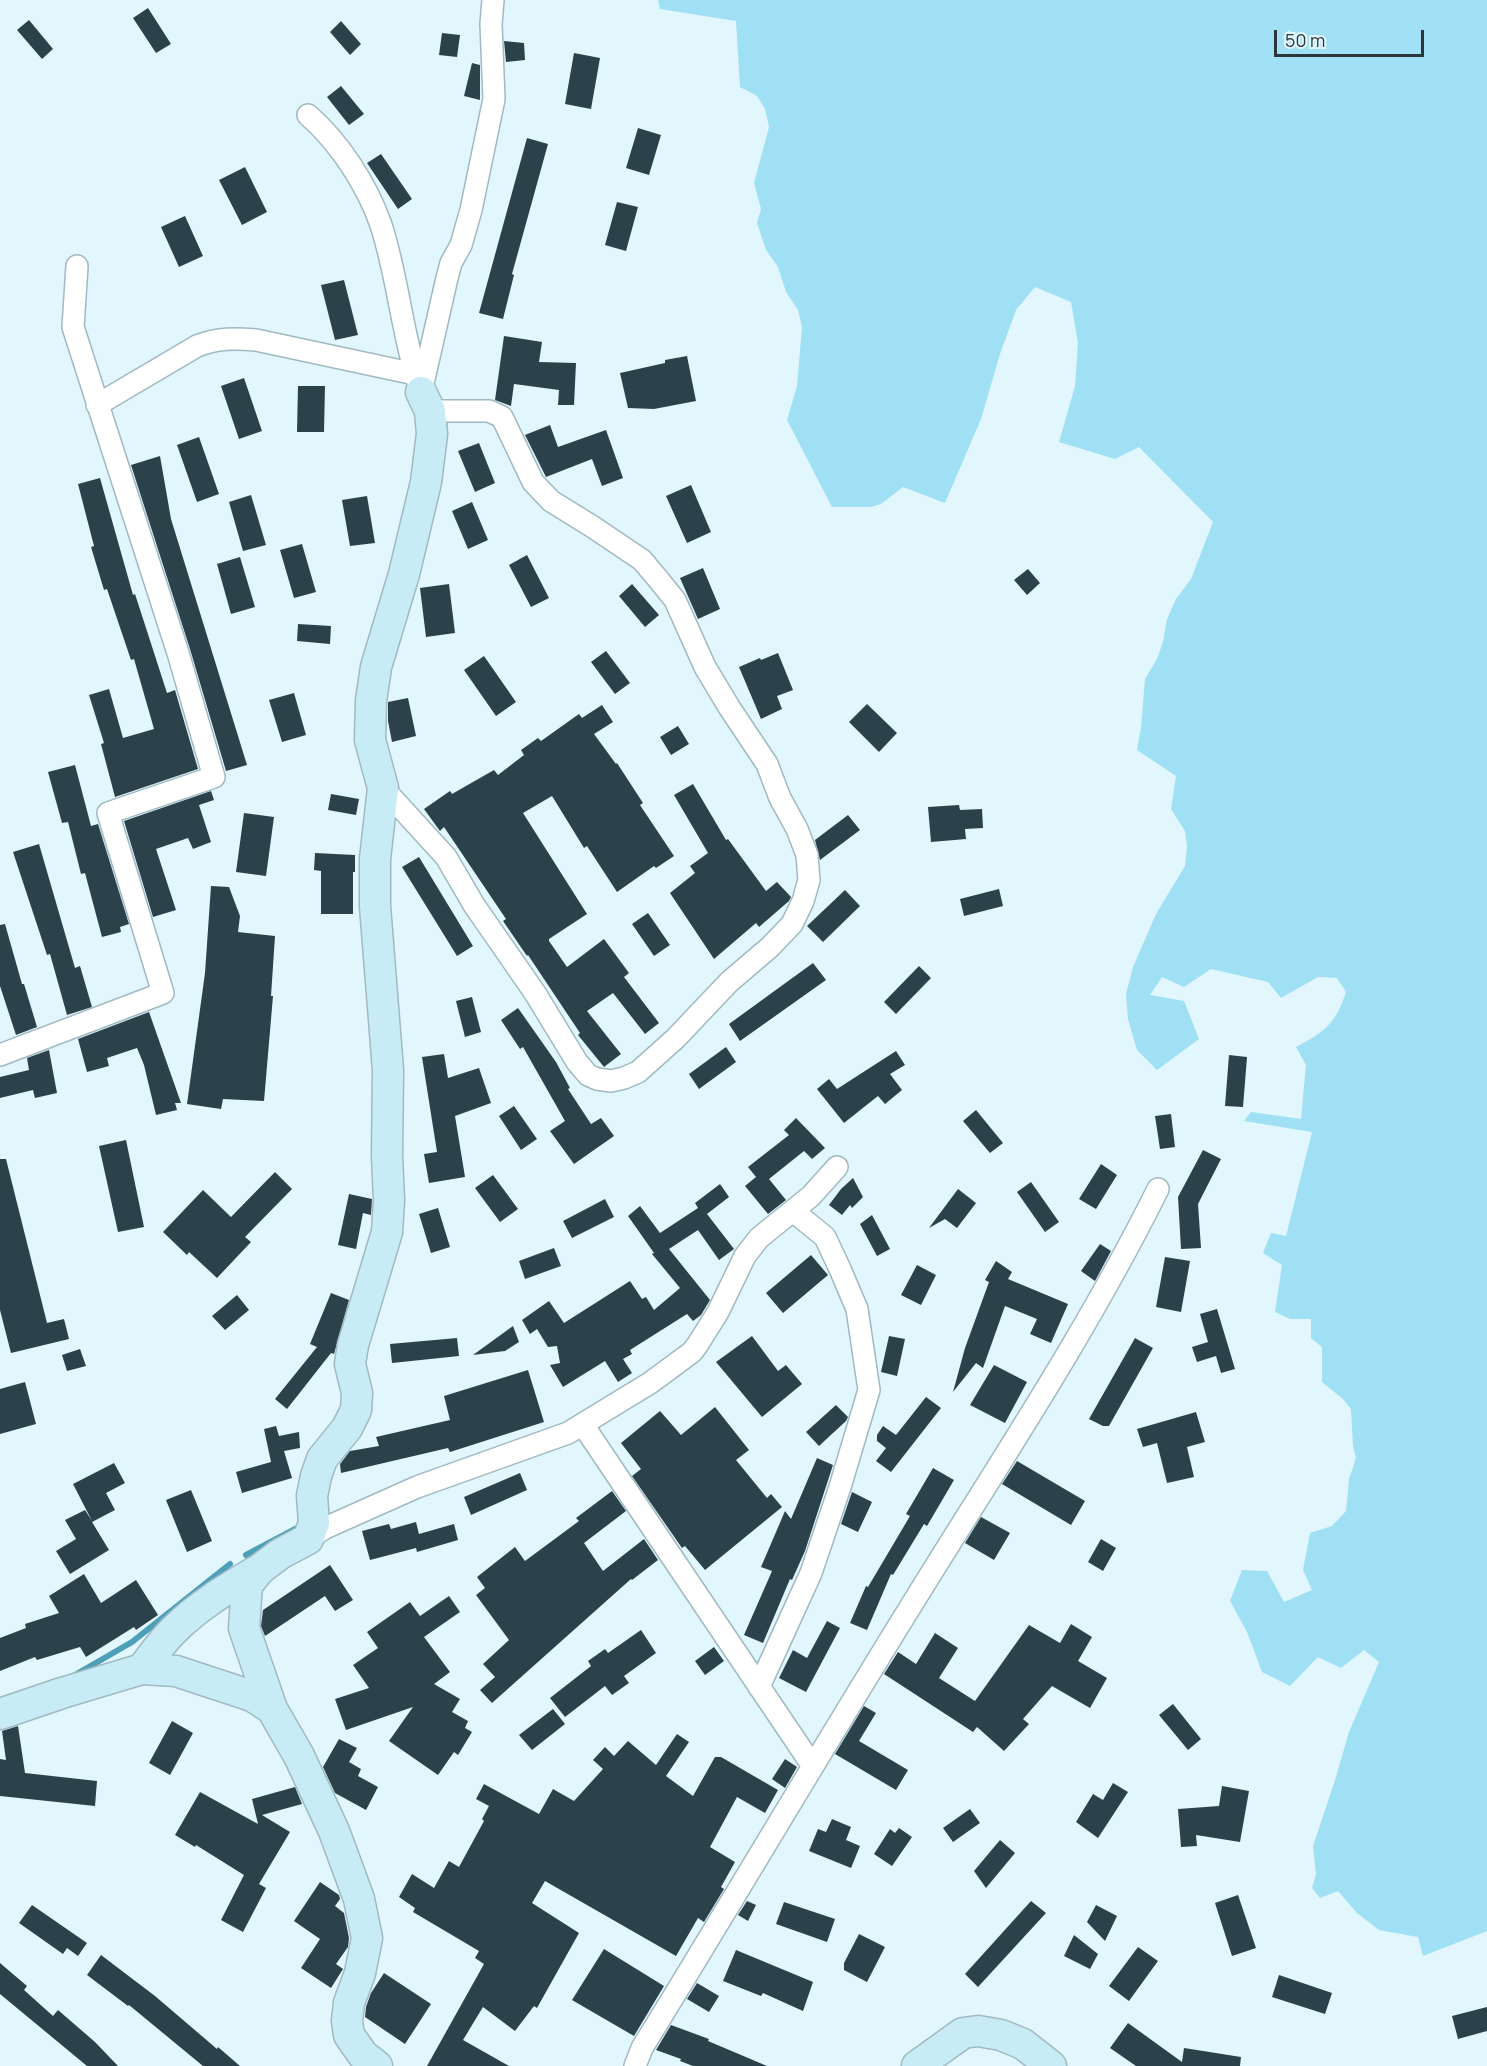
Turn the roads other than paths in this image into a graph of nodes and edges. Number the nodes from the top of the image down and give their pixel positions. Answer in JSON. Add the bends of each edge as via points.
{"nodes":[{"id":1,"x":494,"y":0,"type":"edge"},
{"id":2,"x":308,"y":115,"type":"dead end"},
{"id":3,"x":77,"y":266,"type":"dead end"},
{"id":4,"x":422,"y":392,"type":"junction"},
{"id":5,"x":97,"y":405,"type":"junction"},
{"id":6,"x":383,"y":788,"type":"junction"},
{"id":7,"x":0,"y":1055,"type":"edge"},
{"id":8,"x":837,"y":1167,"type":"dead end"},
{"id":9,"x":1158,"y":1189,"type":"dead end"},
{"id":10,"x":793,"y":1211,"type":"junction"},
{"id":11,"x":583,"y":1425,"type":"junction"},
{"id":12,"x":308,"y":1539,"type":"junction"},
{"id":13,"x":260,"y":1569,"type":"junction"},
{"id":14,"x":142,"y":1669,"type":"junction"},
{"id":15,"x":759,"y":1687,"type":"junction"},
{"id":16,"x":272,"y":1709,"type":"junction"},
{"id":17,"x":0,"y":1714,"type":"edge"},
{"id":18,"x":812,"y":1765,"type":"junction"},
{"id":19,"x":377,"y":2066,"type":"edge"},
{"id":20,"x":635,"y":2066,"type":"edge"},
{"id":21,"x":917,"y":2066,"type":"edge"},
{"id":22,"x":1052,"y":2066,"type":"edge"}],
"edges":[{"from":1,"to":4,"type":"street","via":[[494,99],[471,210],[461,245],[451,263]]},
{"from":2,"to":4,"type":"street","via":[[335,143],[362,183],[381,226]]},
{"from":3,"to":5,"type":"street","via":[[73,327]]},
{"from":4,"to":5,"type":"street","via":[[256,340],[237,338],[197,346]]},
{"from":4,"to":6,"type":"street","via":[[432,434],[426,482],[376,667],[371,701],[370,740]]},
{"from":4,"to":6,"type":"street","via":[[502,417],[533,482],[550,501],[642,560],[675,600],[705,667],[767,764],[807,855],[809,880],[792,924],[676,1038],[638,1072],[611,1081],[597,1079],[577,1062],[446,857]]},
{"from":5,"to":7,"type":"street","via":[[214,777],[108,813],[163,993]]},
{"from":6,"to":12,"type":"street","via":[[375,859],[375,906],[388,1070],[387,1232],[353,1345],[350,1364],[357,1394],[356,1410],[322,1459],[312,1496],[314,1523]]},
{"from":8,"to":10,"type":"street"},
{"from":9,"to":18,"type":"street","via":[[1127,1250],[1032,1410]]},
{"from":10,"to":11,"type":"street","via":[[759,1238],[745,1256],[718,1312],[692,1352]]},
{"from":10,"to":15,"type":"street","via":[[825,1237],[857,1309],[869,1390],[811,1573]]},
{"from":11,"to":12,"type":"street","via":[[417,1487]]},
{"from":11,"to":15,"type":"street"},
{"from":12,"to":13,"type":"street"},
{"from":13,"to":14,"type":"street","via":[[193,1613]]},
{"from":13,"to":16,"type":"street","via":[[247,1585],[244,1628]]},
{"from":14,"to":16,"type":"street","via":[[176,1671],[252,1696]]},
{"from":14,"to":17,"type":"street"},
{"from":15,"to":18,"type":"street"},
{"from":16,"to":19,"type":"street","via":[[334,1831],[359,1899],[367,1938],[347,2021],[349,2035],[363,2055]]},
{"from":18,"to":20,"type":"street","via":[[642,2048]]},
{"from":21,"to":22,"type":"street","via":[[963,2033],[978,2031],[1023,2044]]}]}
